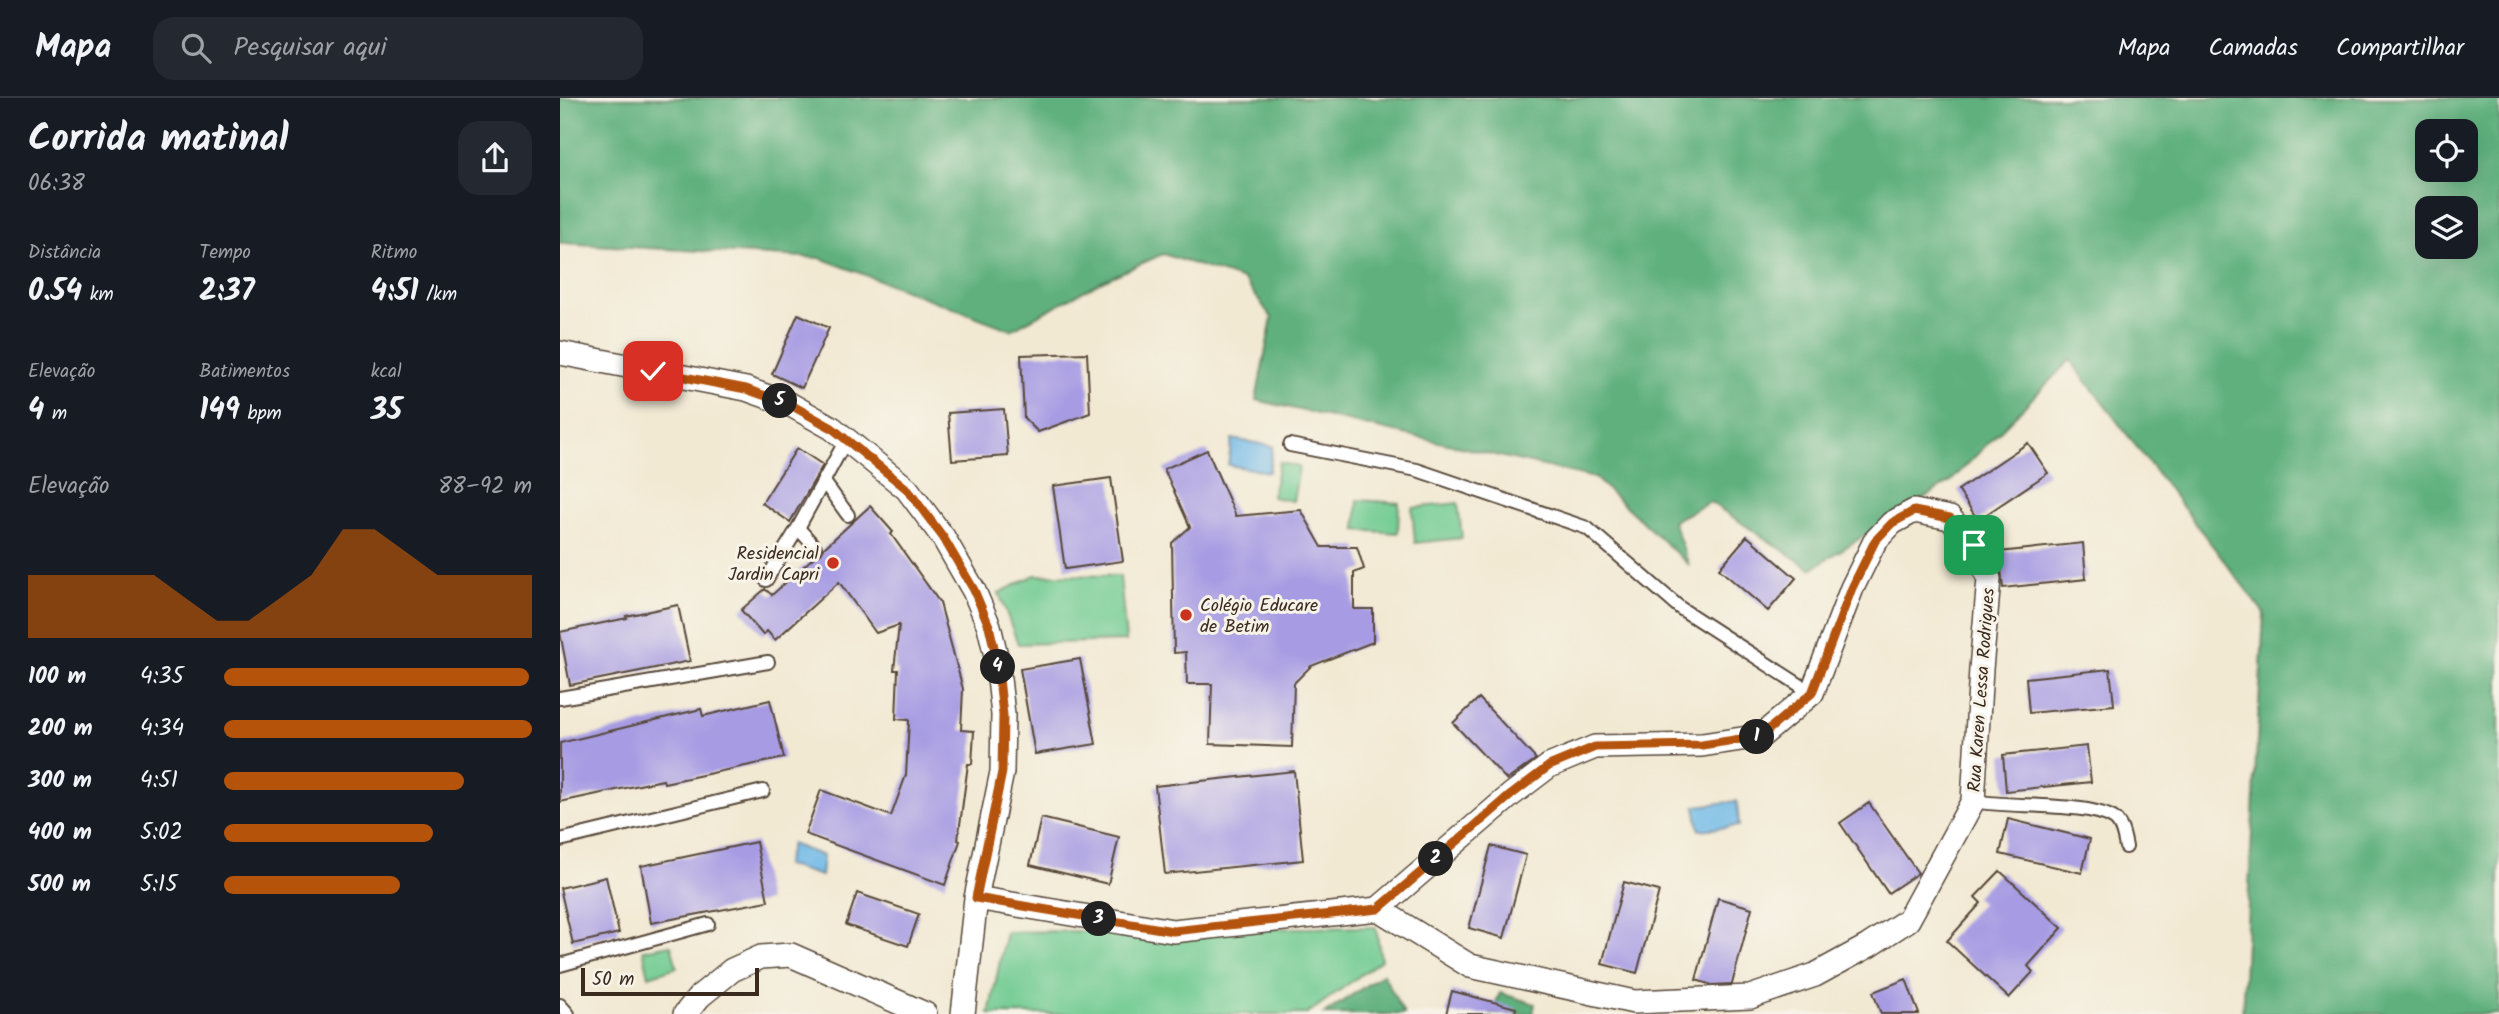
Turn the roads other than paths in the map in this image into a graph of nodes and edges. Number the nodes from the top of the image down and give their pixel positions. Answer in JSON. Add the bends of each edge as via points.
{"nodes":[{"id":1,"x":560,"y":353,"type":"edge"},
{"id":2,"x":846,"y":440,"type":"junction"},
{"id":3,"x":1290,"y":445,"type":"dead end"},
{"id":4,"x":824,"y":482,"type":"junction"},
{"id":5,"x":848,"y":515,"type":"dead end"},
{"id":6,"x":798,"y":528,"type":"junction"},
{"id":7,"x":815,"y":547,"type":"dead end"},
{"id":8,"x":766,"y":580,"type":"dead end"},
{"id":9,"x":768,"y":662,"type":"dead end"},
{"id":10,"x":1812,"y":693,"type":"junction"},
{"id":11,"x":560,"y":698,"type":"edge"},
{"id":12,"x":763,"y":791,"type":"dead end"},
{"id":13,"x":1973,"y":801,"type":"junction"},
{"id":14,"x":560,"y":840,"type":"edge"},
{"id":15,"x":2126,"y":847,"type":"dead end"},
{"id":16,"x":976,"y":898,"type":"junction"},
{"id":17,"x":1378,"y":909,"type":"junction"},
{"id":18,"x":708,"y":924,"type":"dead end"},
{"id":19,"x":560,"y":965,"type":"edge"},
{"id":20,"x":560,"y":1005,"type":"edge"},
{"id":21,"x":568,"y":1014,"type":"edge"},
{"id":22,"x":685,"y":1014,"type":"edge"},
{"id":23,"x":925,"y":1014,"type":"edge"},
{"id":24,"x":963,"y":1014,"type":"edge"}],
"edges":[{"from":1,"to":2,"type":"street","via":[[746,389],[791,405]]},
{"from":2,"to":4,"type":"lane"},
{"from":2,"to":16,"type":"street","via":[[907,489],[943,537],[989,626],[1003,715],[1002,772]]},
{"from":3,"to":10,"type":"lane","via":[[1417,470],[1587,527],[1680,608]]},
{"from":4,"to":5,"type":"lane"},
{"from":4,"to":6,"type":"lane"},
{"from":6,"to":7,"type":"lane"},
{"from":6,"to":8,"type":"lane"},
{"from":9,"to":11,"type":"lane"},
{"from":10,"to":13,"type":"street","name":"Rua Karen Lessa Rodrigues","via":[[1875,541],[1892,523],[1914,511],[1950,518],[1974,545],[1989,579]]},
{"from":10,"to":17,"type":"street","name":"Rua Karen Lessa Rodrigues","via":[[1761,736],[1702,745],[1595,747],[1549,766]]},
{"from":12,"to":14,"type":"lane"},
{"from":13,"to":15,"type":"lane","via":[[2088,810],[2115,818]]},
{"from":13,"to":17,"type":"street","name":"Rua Karen Lessa Rodrigues","via":[[1908,920],[1815,975],[1750,997],[1634,1002],[1470,966]]},
{"from":16,"to":17,"type":"street","via":[[1173,931]]},
{"from":16,"to":24,"type":"street"},
{"from":18,"to":19,"type":"lane"},
{"from":20,"to":21,"type":"lane"},
{"from":22,"to":23,"type":"street","via":[[732,970],[761,957],[791,955]]}]}
